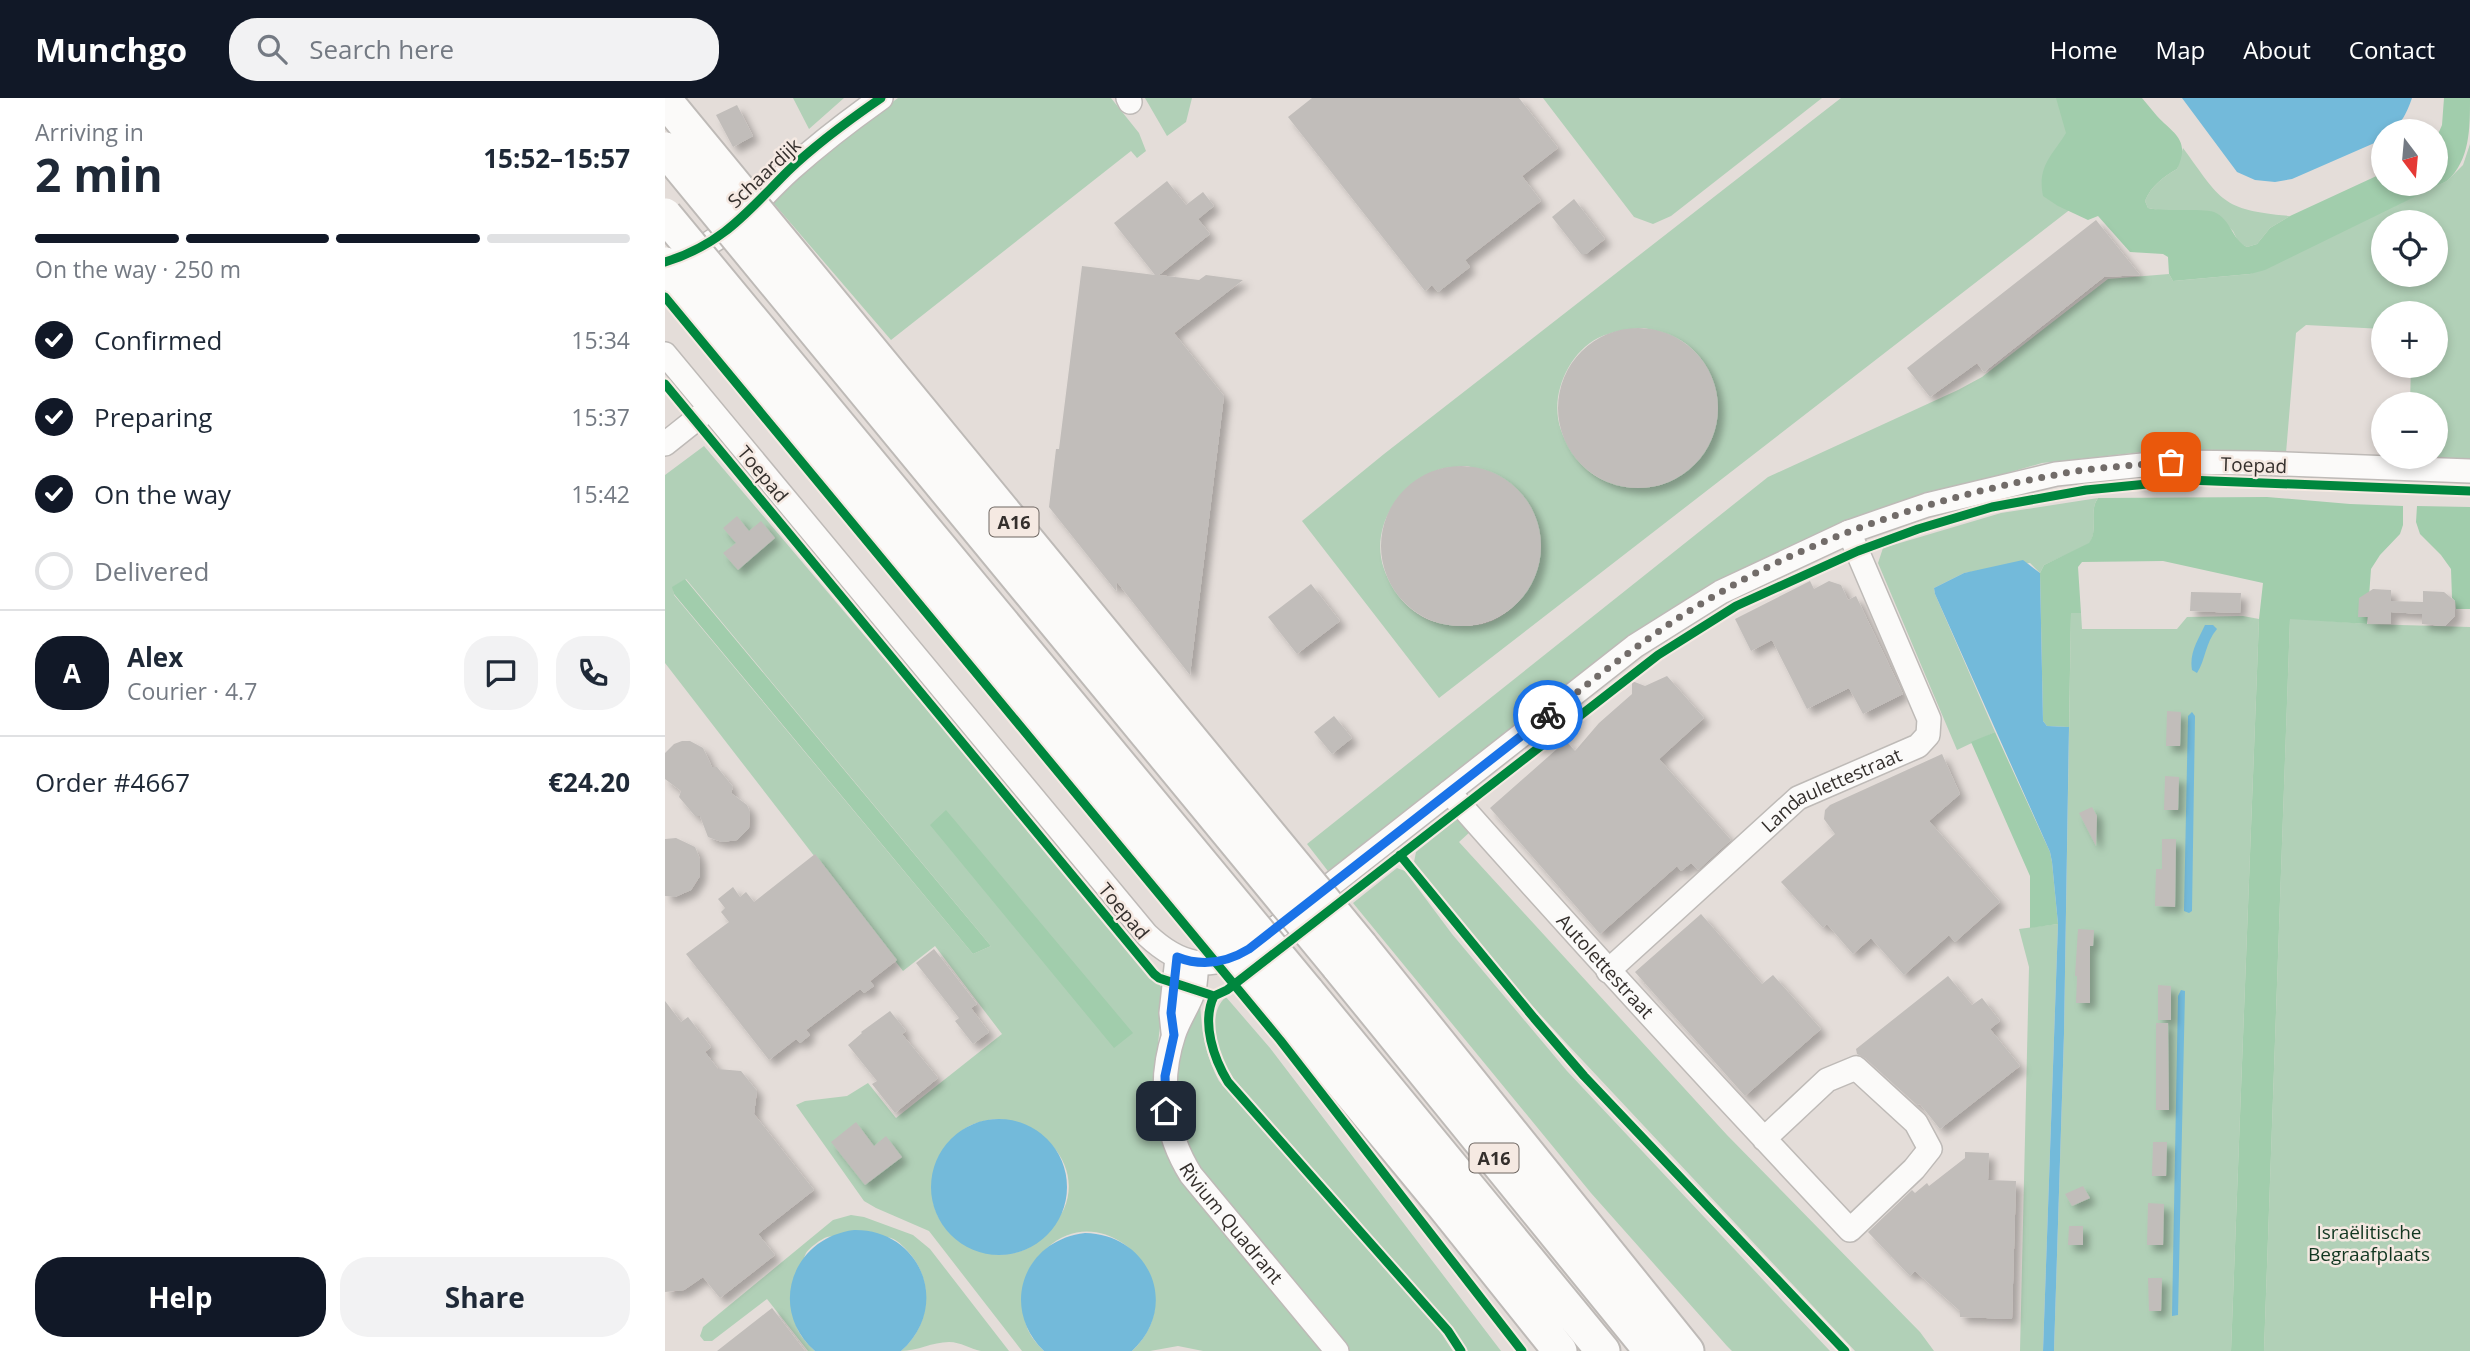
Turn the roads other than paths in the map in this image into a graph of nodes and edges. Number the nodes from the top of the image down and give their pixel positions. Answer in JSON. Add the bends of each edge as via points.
{"nodes":[{"id":1,"x":881,"y":98,"type":"edge"},
{"id":2,"x":665,"y":100,"type":"edge"},
{"id":3,"x":665,"y":149,"type":"edge"},
{"id":4,"x":665,"y":215,"type":"edge"},
{"id":5,"x":665,"y":263,"type":"edge"},
{"id":6,"x":665,"y":354,"type":"edge"},
{"id":7,"x":709,"y":409,"type":"junction"},
{"id":8,"x":665,"y":444,"type":"edge"},
{"id":9,"x":2470,"y":471,"type":"edge"},
{"id":10,"x":1849,"y":532,"type":"junction"},
{"id":11,"x":1449,"y":792,"type":"junction"},
{"id":12,"x":1350,"y":956,"type":"junction"},
{"id":13,"x":1187,"y":960,"type":"junction"},
{"id":14,"x":1608,"y":971,"type":"junction"},
{"id":15,"x":1295,"y":1001,"type":"junction"},
{"id":16,"x":1511,"y":1130,"type":"junction"},
{"id":17,"x":1764,"y":1139,"type":"junction"},
{"id":18,"x":1337,"y":1351,"type":"edge"},
{"id":19,"x":1560,"y":1351,"type":"edge"},
{"id":20,"x":1603,"y":1351,"type":"edge"},
{"id":21,"x":1651,"y":1351,"type":"edge"},
{"id":22,"x":1687,"y":1351,"type":"edge"},
{"id":23,"x":1713,"y":1351,"type":"edge"}],
"edges":[{"from":1,"to":5,"type":"street","name":"Schaardijk","via":[[789,170],[725,233],[702,249]]},
{"from":2,"to":12,"type":"highway","number":"A16","bridge":true},
{"from":3,"to":12,"type":"highway","number":"A16","bridge":true},
{"from":4,"to":15,"type":"highway","number":"A16","bridge":true},
{"from":5,"to":15,"type":"highway","number":"A16","bridge":true},
{"from":6,"to":7,"type":"street","name":"Toepad"},
{"from":7,"to":8,"type":"street"},
{"from":7,"to":13,"type":"street","name":"Toepad","via":[[1147,935],[1168,953]]},
{"from":9,"to":10,"type":"street","name":"Toepad","via":[[2171,462],[2056,474],[1927,505]]},
{"from":10,"to":11,"type":"street","name":"Toepad","via":[[1721,592],[1635,646]]},
{"from":10,"to":14,"type":"street","name":"Landaulettestraat","via":[[1930,719],[1928,735],[1918,746],[1798,798]]},
{"from":11,"to":13,"type":"street","name":"Toepad","via":[[1249,949],[1218,962]]},
{"from":11,"to":14,"type":"street","name":"Autolettestraat"},
{"from":12,"to":16,"type":"highway","number":"A16"},
{"from":12,"to":21,"type":"highway","number":"A16"},
{"from":13,"to":18,"type":"street","name":"Rivium Quadrant","via":[[1171,1013],[1174,1035],[1164,1093],[1172,1134],[1191,1175]]},
{"from":14,"to":17,"type":"street","name":"Autolettestraat"},
{"from":15,"to":19,"type":"highway","number":"A16","via":[[1443,1205]]},
{"from":15,"to":20,"type":"highway","number":"A16"},
{"from":16,"to":22,"type":"highway","number":"A16"},
{"from":16,"to":23,"type":"highway","number":"A16","via":[[1543,1156]]},
{"from":17,"to":17,"type":"street","name":"Autolettestraat","via":[[1850,1230],[1930,1149],[1916,1123],[1856,1068],[1827,1080]]}]}
